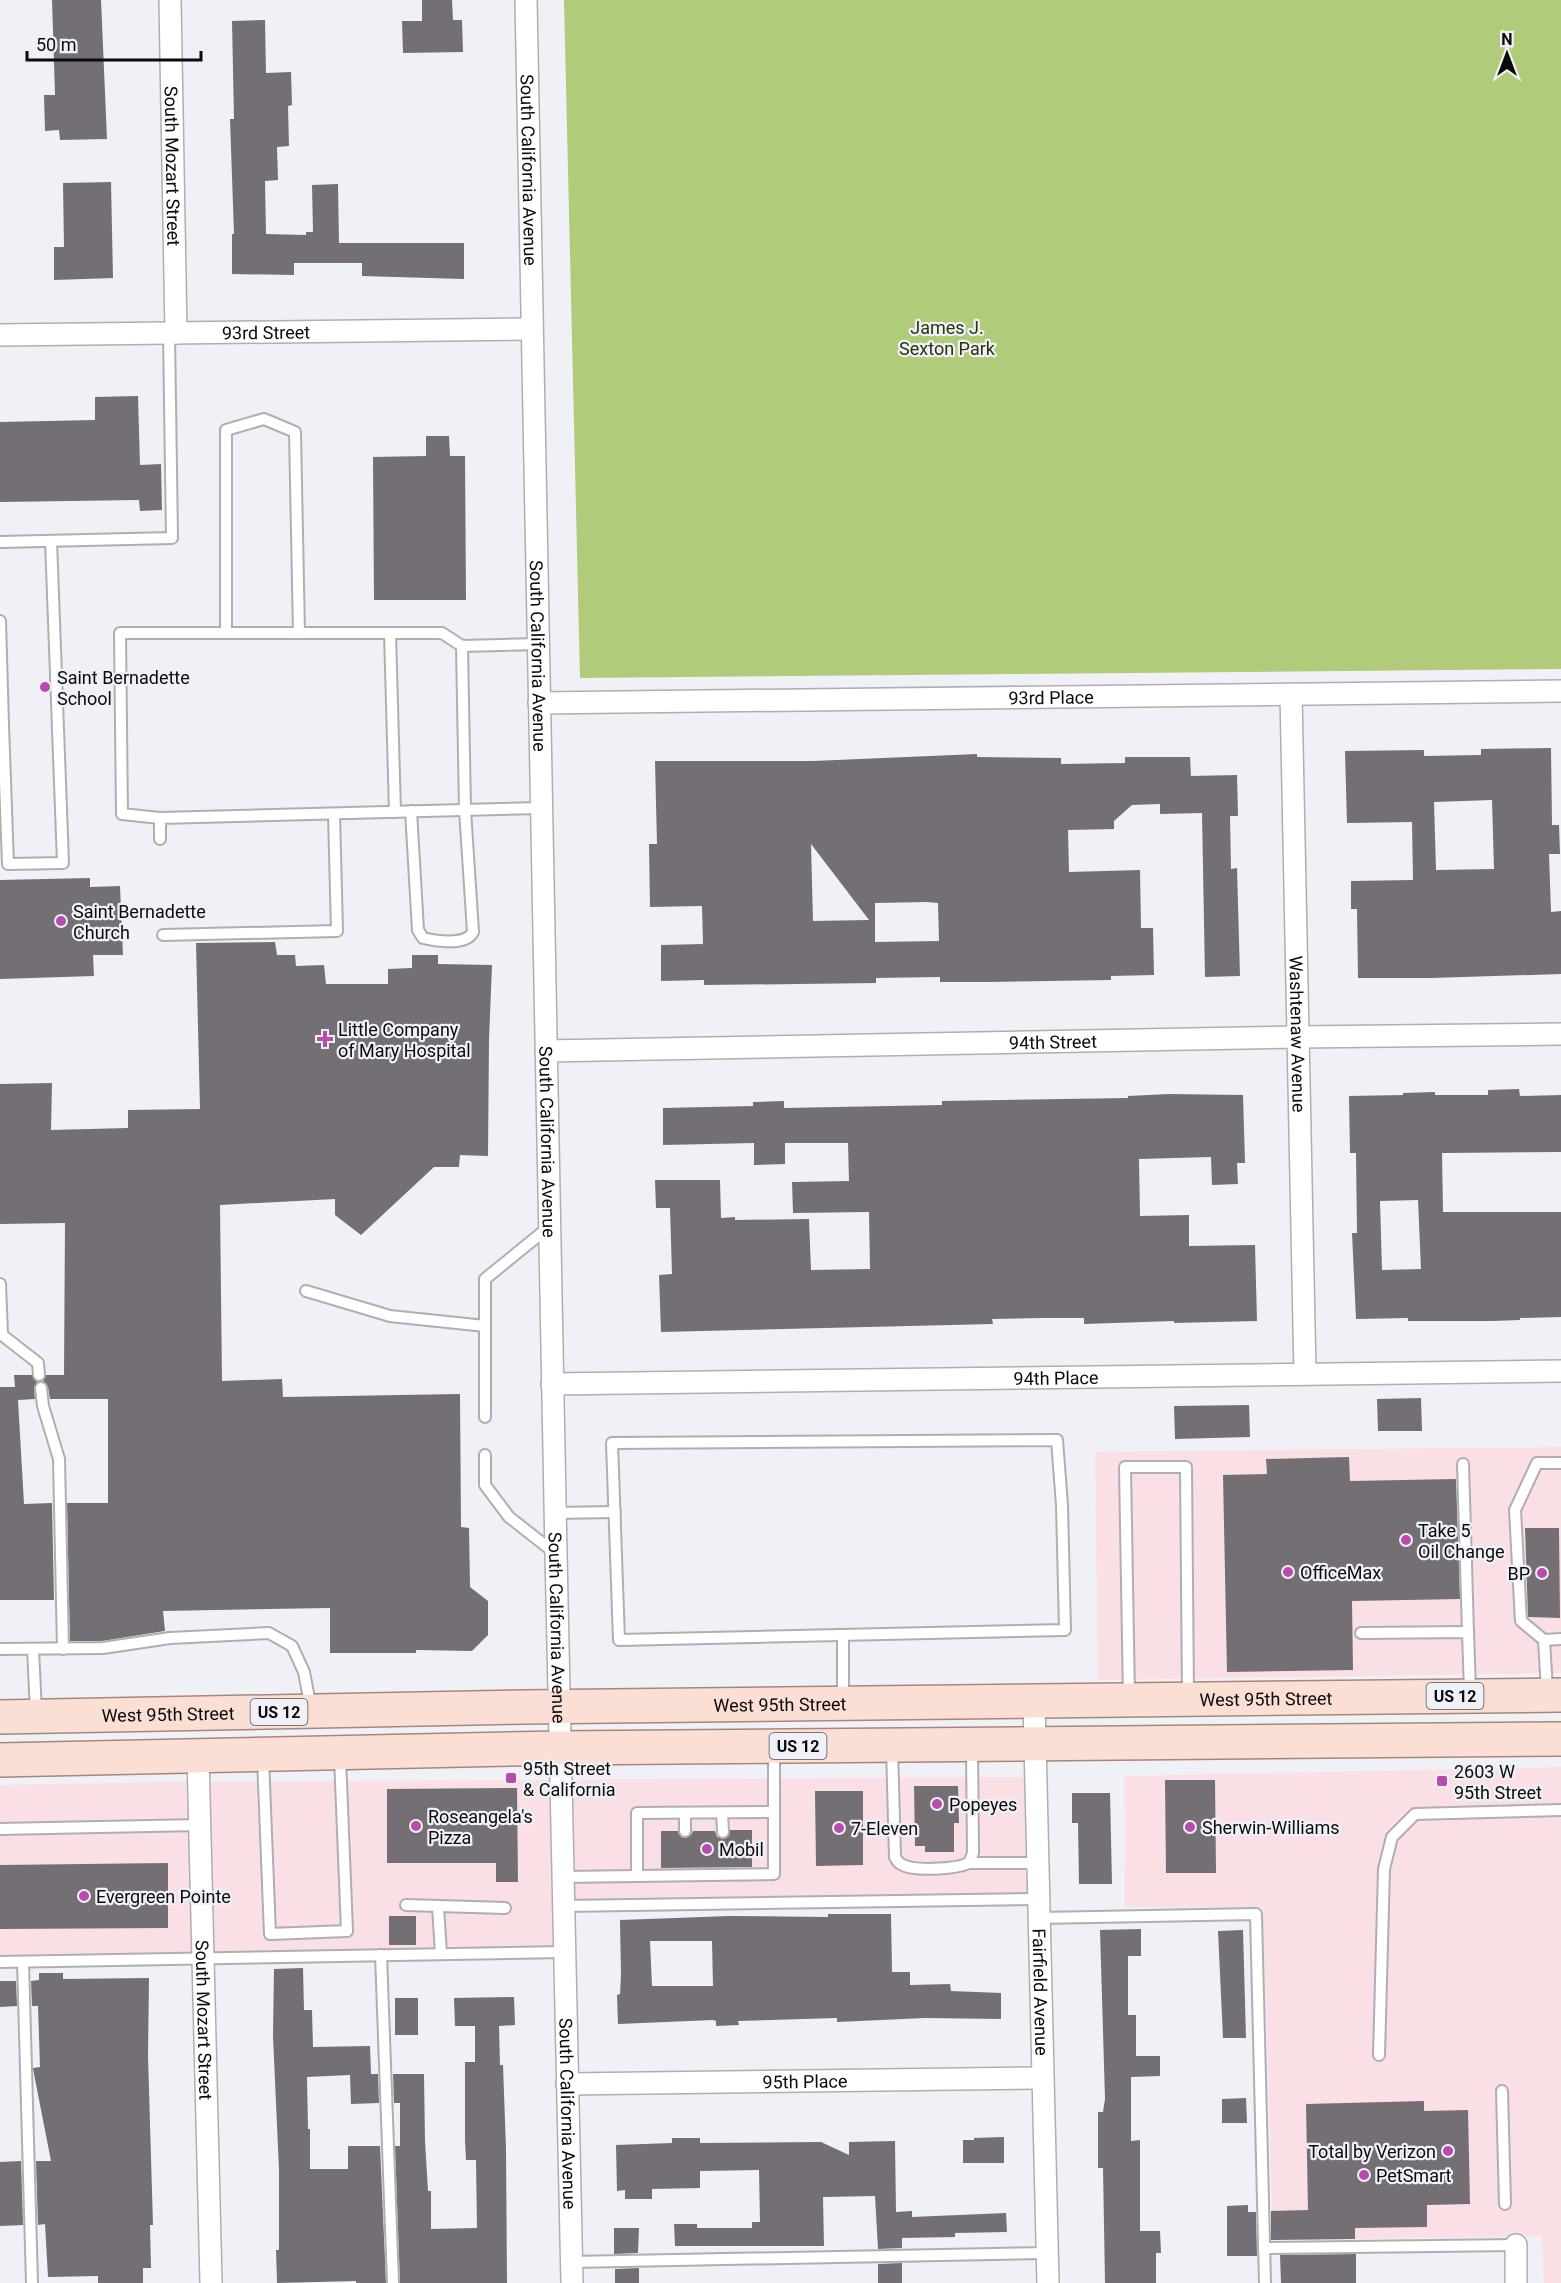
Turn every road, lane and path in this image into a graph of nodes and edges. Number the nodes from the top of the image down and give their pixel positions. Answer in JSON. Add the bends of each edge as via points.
{"nodes":[{"id":1,"x":170,"y":0,"type":"edge"},
{"id":2,"x":526,"y":0,"type":"edge"},
{"id":3,"x":532,"y":329,"type":"junction"},
{"id":4,"x":172,"y":333,"type":"junction"},
{"id":5,"x":0,"y":335,"type":"edge"},
{"id":6,"x":51,"y":541,"type":"junction"},
{"id":7,"x":0,"y":542,"type":"edge"},
{"id":8,"x":0,"y":621,"type":"edge"},
{"id":9,"x":226,"y":633,"type":"junction"},
{"id":10,"x":299,"y":633,"type":"junction"},
{"id":11,"x":390,"y":633,"type":"junction"},
{"id":12,"x":538,"y":644,"type":"junction"},
{"id":13,"x":462,"y":646,"type":"junction"},
{"id":14,"x":1561,"y":691,"type":"edge"},
{"id":15,"x":1291,"y":694,"type":"junction"},
{"id":16,"x":539,"y":703,"type":"junction"},
{"id":17,"x":2,"y":725,"type":"edge"},
{"id":18,"x":3,"y":794,"type":"edge"},
{"id":19,"x":541,"y":808,"type":"junction"},
{"id":20,"x":465,"y":810,"type":"junction"},
{"id":21,"x":411,"y":811,"type":"junction"},
{"id":22,"x":395,"y":812,"type":"junction"},
{"id":23,"x":334,"y":814,"type":"junction"},
{"id":24,"x":160,"y":818,"type":"junction"},
{"id":25,"x":160,"y":840,"type":"dead end"},
{"id":26,"x":163,"y":935,"type":"dead end"},
{"id":27,"x":1561,"y":1035,"type":"edge"},
{"id":28,"x":1298,"y":1037,"type":"junction"},
{"id":29,"x":546,"y":1051,"type":"junction"},
{"id":30,"x":549,"y":1226,"type":"junction"},
{"id":31,"x":0,"y":1284,"type":"edge"},
{"id":32,"x":306,"y":1291,"type":"dead end"},
{"id":33,"x":485,"y":1326,"type":"junction"},
{"id":34,"x":1,"y":1335,"type":"edge"},
{"id":35,"x":1561,"y":1371,"type":"edge"},
{"id":36,"x":1305,"y":1374,"type":"junction"},
{"id":37,"x":39,"y":1375,"type":"dead end"},
{"id":38,"x":552,"y":1384,"type":"junction"},
{"id":39,"x":41,"y":1388,"type":"dead end"},
{"id":40,"x":485,"y":1417,"type":"dead end"},
{"id":41,"x":485,"y":1455,"type":"dead end"},
{"id":42,"x":1561,"y":1463,"type":"edge"},
{"id":43,"x":1463,"y":1464,"type":"dead end"},
{"id":44,"x":615,"y":1512,"type":"junction"},
{"id":45,"x":555,"y":1513,"type":"junction"},
{"id":46,"x":555,"y":1554,"type":"junction"},
{"id":47,"x":1468,"y":1632,"type":"junction"},
{"id":48,"x":1360,"y":1633,"type":"dead end"},
{"id":49,"x":843,"y":1635,"type":"junction"},
{"id":50,"x":1561,"y":1639,"type":"edge"},
{"id":51,"x":1544,"y":1640,"type":"junction"},
{"id":52,"x":33,"y":1649,"type":"junction"},
{"id":53,"x":63,"y":1649,"type":"junction"},
{"id":54,"x":0,"y":1650,"type":"edge"},
{"id":55,"x":1470,"y":1695,"type":"junction"},
{"id":56,"x":1554,"y":1695,"type":"edge"},
{"id":57,"x":1188,"y":1699,"type":"junction"},
{"id":58,"x":1129,"y":1700,"type":"junction"},
{"id":59,"x":1034,"y":1701,"type":"junction"},
{"id":60,"x":843,"y":1704,"type":"junction"},
{"id":61,"x":559,"y":1707,"type":"junction"},
{"id":62,"x":312,"y":1711,"type":"junction"},
{"id":63,"x":37,"y":1716,"type":"junction"},
{"id":64,"x":0,"y":1717,"type":"edge"},
{"id":65,"x":1561,"y":1739,"type":"edge"},
{"id":66,"x":972,"y":1744,"type":"junction"},
{"id":67,"x":1036,"y":1744,"type":"junction"},
{"id":68,"x":892,"y":1745,"type":"junction"},
{"id":69,"x":774,"y":1746,"type":"junction"},
{"id":70,"x":560,"y":1748,"type":"junction"},
{"id":71,"x":340,"y":1753,"type":"junction"},
{"id":72,"x":263,"y":1754,"type":"junction"},
{"id":73,"x":198,"y":1756,"type":"junction"},
{"id":74,"x":0,"y":1760,"type":"edge"},
{"id":75,"x":1561,"y":1810,"type":"edge"},
{"id":76,"x":722,"y":1812,"type":"junction"},
{"id":77,"x":774,"y":1812,"type":"junction"},
{"id":78,"x":685,"y":1813,"type":"junction"},
{"id":79,"x":199,"y":1825,"type":"junction"},
{"id":80,"x":0,"y":1829,"type":"edge"},
{"id":81,"x":685,"y":1832,"type":"dead end"},
{"id":82,"x":723,"y":1832,"type":"dead end"},
{"id":83,"x":969,"y":1863,"type":"junction"},
{"id":84,"x":1038,"y":1863,"type":"junction"},
{"id":85,"x":637,"y":1876,"type":"junction"},
{"id":86,"x":563,"y":1877,"type":"junction"},
{"id":87,"x":406,"y":1905,"type":"dead end"},
{"id":88,"x":438,"y":1906,"type":"junction"},
{"id":89,"x":563,"y":1906,"type":"junction"},
{"id":90,"x":505,"y":1908,"type":"dead end"},
{"id":91,"x":1040,"y":1909,"type":"junction"},
{"id":92,"x":564,"y":1952,"type":"junction"},
{"id":93,"x":441,"y":1954,"type":"junction"},
{"id":94,"x":381,"y":1955,"type":"junction"},
{"id":95,"x":203,"y":1958,"type":"junction"},
{"id":96,"x":0,"y":1962,"type":"edge"},
{"id":97,"x":23,"y":1962,"type":"junction"},
{"id":98,"x":1379,"y":2055,"type":"dead end"},
{"id":99,"x":1043,"y":2078,"type":"junction"},
{"id":100,"x":567,"y":2084,"type":"junction"},
{"id":101,"x":1502,"y":2091,"type":"dead end"},
{"id":102,"x":1506,"y":2204,"type":"dead end"},
{"id":103,"x":1516,"y":2245,"type":"joint"},
{"id":104,"x":1264,"y":2248,"type":"junction"},
{"id":105,"x":1047,"y":2253,"type":"junction"},
{"id":106,"x":571,"y":2262,"type":"junction"},
{"id":107,"x":32,"y":2283,"type":"edge"},
{"id":108,"x":212,"y":2283,"type":"edge"},
{"id":109,"x":393,"y":2283,"type":"edge"},
{"id":110,"x":572,"y":2283,"type":"edge"},
{"id":111,"x":1048,"y":2283,"type":"edge"},
{"id":112,"x":1264,"y":2283,"type":"edge"},
{"id":113,"x":1516,"y":2283,"type":"edge"}],
"edges":[{"from":1,"to":4,"type":"street","name":"South Mozart Street"},
{"from":2,"to":3,"type":"street","name":"South California Avenue"},
{"from":3,"to":4,"type":"street","name":"93rd Street"},
{"from":3,"to":12,"type":"street","name":"South California Avenue"},
{"from":4,"to":5,"type":"street","name":"93rd Street"},
{"from":4,"to":6,"type":"lane","via":[[172,538]]},
{"from":6,"to":7,"type":"lane"},
{"from":6,"to":18,"type":"lane","via":[[63,863],[8,864]]},
{"from":8,"to":17,"type":"lane"},
{"from":9,"to":10,"type":"lane"},
{"from":9,"to":10,"type":"lane","via":[[226,430],[264,419],[295,432]]},
{"from":9,"to":24,"type":"lane","via":[[120,633],[122,814]]},
{"from":10,"to":11,"type":"lane"},
{"from":11,"to":13,"type":"lane","via":[[442,633]]},
{"from":11,"to":22,"type":"lane"},
{"from":12,"to":13,"type":"lane"},
{"from":12,"to":16,"type":"street","name":"South California Avenue"},
{"from":13,"to":20,"type":"lane"},
{"from":14,"to":15,"type":"street","name":"93rd Place"},
{"from":15,"to":16,"type":"street","name":"93rd Place"},
{"from":15,"to":28,"type":"street","name":"Washtenaw Avenue"},
{"from":16,"to":19,"type":"street","name":"South California Avenue"},
{"from":17,"to":18,"type":"lane"},
{"from":19,"to":20,"type":"lane"},
{"from":19,"to":29,"type":"street","name":"South California Avenue"},
{"from":20,"to":21,"type":"lane"},
{"from":20,"to":21,"type":"lane","via":[[473,932],[466,940],[436,941],[423,938],[418,930]]},
{"from":21,"to":22,"type":"lane"},
{"from":22,"to":23,"type":"lane"},
{"from":23,"to":24,"type":"lane"},
{"from":23,"to":26,"type":"lane","via":[[337,931]]},
{"from":24,"to":25,"type":"lane"},
{"from":27,"to":28,"type":"street","name":"94th Street"},
{"from":28,"to":29,"type":"street","name":"94th Street"},
{"from":28,"to":36,"type":"street","name":"Washtenaw Avenue"},
{"from":29,"to":30,"type":"street","name":"South California Avenue"},
{"from":30,"to":33,"type":"lane","via":[[485,1279]]},
{"from":30,"to":38,"type":"street","name":"South California Avenue"},
{"from":31,"to":34,"type":"lane"},
{"from":32,"to":33,"type":"lane","via":[[390,1316]]},
{"from":33,"to":40,"type":"lane"},
{"from":34,"to":37,"type":"lane","via":[[38,1363]]},
{"from":35,"to":36,"type":"street","name":"94th Place"},
{"from":36,"to":38,"type":"street","name":"94th Place"},
{"from":38,"to":45,"type":"street","name":"South California Avenue"},
{"from":39,"to":53,"type":"lane","via":[[59,1459]]},
{"from":41,"to":46,"type":"lane","via":[[485,1485],[509,1517]]},
{"from":42,"to":51,"type":"lane","via":[[1537,1463],[1515,1510],[1521,1621]]},
{"from":43,"to":47,"type":"lane"},
{"from":44,"to":45,"type":"lane"},
{"from":44,"to":49,"type":"lane","via":[[619,1640]]},
{"from":44,"to":49,"type":"lane","via":[[612,1443],[1057,1440],[1065,1630]]},
{"from":45,"to":46,"type":"street","name":"South California Avenue"},
{"from":46,"to":61,"type":"street","name":"South California Avenue"},
{"from":47,"to":48,"type":"lane"},
{"from":47,"to":55,"type":"lane"},
{"from":49,"to":60,"type":"lane"},
{"from":50,"to":51,"type":"lane"},
{"from":51,"to":56,"type":"lane"},
{"from":52,"to":53,"type":"lane"},
{"from":52,"to":54,"type":"lane"},
{"from":52,"to":63,"type":"lane"},
{"from":53,"to":62,"type":"lane","via":[[269,1633],[292,1646],[304,1672]]},
{"from":55,"to":56,"type":"main road","name":"West 95th Street","number":"US 12"},
{"from":55,"to":57,"type":"main road","name":"West 95th Street","number":"US 12"},
{"from":57,"to":58,"type":"main road","name":"West 95th Street","number":"US 12"},
{"from":57,"to":58,"type":"lane","via":[[1186,1467],[1125,1467]]},
{"from":58,"to":59,"type":"main road","name":"West 95th Street","number":"US 12"},
{"from":59,"to":60,"type":"main road","name":"West 95th Street","number":"US 12"},
{"from":59,"to":67,"type":"street","name":"Fairfield Avenue"},
{"from":60,"to":61,"type":"main road","name":"West 95th Street","number":"US 12"},
{"from":61,"to":62,"type":"main road","name":"West 95th Street","number":"US 12"},
{"from":61,"to":70,"type":"street","name":"South California Avenue"},
{"from":62,"to":63,"type":"main road","name":"West 95th Street","number":"US 12"},
{"from":63,"to":64,"type":"main road","name":"West 95th Street","number":"US 12"},
{"from":65,"to":67,"type":"main road","number":"US 12"},
{"from":66,"to":67,"type":"main road","number":"US 12"},
{"from":66,"to":68,"type":"main road","number":"US 12"},
{"from":66,"to":83,"type":"lane","via":[[973,1853]]},
{"from":67,"to":84,"type":"street","name":"Fairfield Avenue"},
{"from":68,"to":69,"type":"main road","number":"US 12"},
{"from":68,"to":83,"type":"lane","via":[[895,1857],[899,1864],[910,1868],[958,1868]]},
{"from":69,"to":70,"type":"main road","number":"US 12"},
{"from":69,"to":77,"type":"lane"},
{"from":70,"to":71,"type":"main road","number":"US 12"},
{"from":70,"to":86,"type":"street","name":"South California Avenue"},
{"from":71,"to":72,"type":"main road","number":"US 12"},
{"from":71,"to":72,"type":"lane","via":[[347,1931],[270,1934]]},
{"from":72,"to":73,"type":"main road","number":"US 12"},
{"from":73,"to":74,"type":"main road","number":"US 12"},
{"from":73,"to":79,"type":"street","name":"South Mozart Street"},
{"from":75,"to":98,"type":"lane","via":[[1415,1814],[1392,1837],[1384,1869]]},
{"from":76,"to":77,"type":"lane"},
{"from":76,"to":78,"type":"lane"},
{"from":76,"to":82,"type":"lane"},
{"from":77,"to":85,"type":"lane","via":[[774,1874],[687,1870]]},
{"from":78,"to":81,"type":"lane"},
{"from":78,"to":85,"type":"lane","via":[[636,1813]]},
{"from":79,"to":80,"type":"lane"},
{"from":79,"to":95,"type":"street","name":"South Mozart Street"},
{"from":83,"to":84,"type":"lane"},
{"from":84,"to":91,"type":"street","name":"Fairfield Avenue"},
{"from":85,"to":86,"type":"lane"},
{"from":86,"to":89,"type":"street","name":"South California Avenue"},
{"from":87,"to":88,"type":"lane"},
{"from":88,"to":90,"type":"lane"},
{"from":88,"to":93,"type":"lane"},
{"from":89,"to":91,"type":"lane"},
{"from":89,"to":92,"type":"street","name":"South California Avenue"},
{"from":91,"to":99,"type":"street","name":"Fairfield Avenue"},
{"from":91,"to":104,"type":"lane","via":[[1256,1914]]},
{"from":92,"to":93,"type":"lane"},
{"from":92,"to":100,"type":"street","name":"South California Avenue"},
{"from":93,"to":94,"type":"lane"},
{"from":94,"to":95,"type":"lane"},
{"from":94,"to":109,"type":"lane"},
{"from":95,"to":97,"type":"lane"},
{"from":95,"to":108,"type":"street","name":"South Mozart Street"},
{"from":96,"to":97,"type":"lane"},
{"from":97,"to":107,"type":"lane"},
{"from":99,"to":100,"type":"street","name":"95th Place"},
{"from":99,"to":105,"type":"street","name":"Fairfield Avenue"},
{"from":100,"to":106,"type":"street","name":"South California Avenue"},
{"from":101,"to":102,"type":"lane"},
{"from":103,"to":104,"type":"lane"},
{"from":103,"to":113,"type":"street"},
{"from":104,"to":112,"type":"lane"},
{"from":105,"to":106,"type":"lane"},
{"from":105,"to":111,"type":"street","name":"Fairfield Avenue"},
{"from":106,"to":110,"type":"street","name":"South California Avenue"}]}
